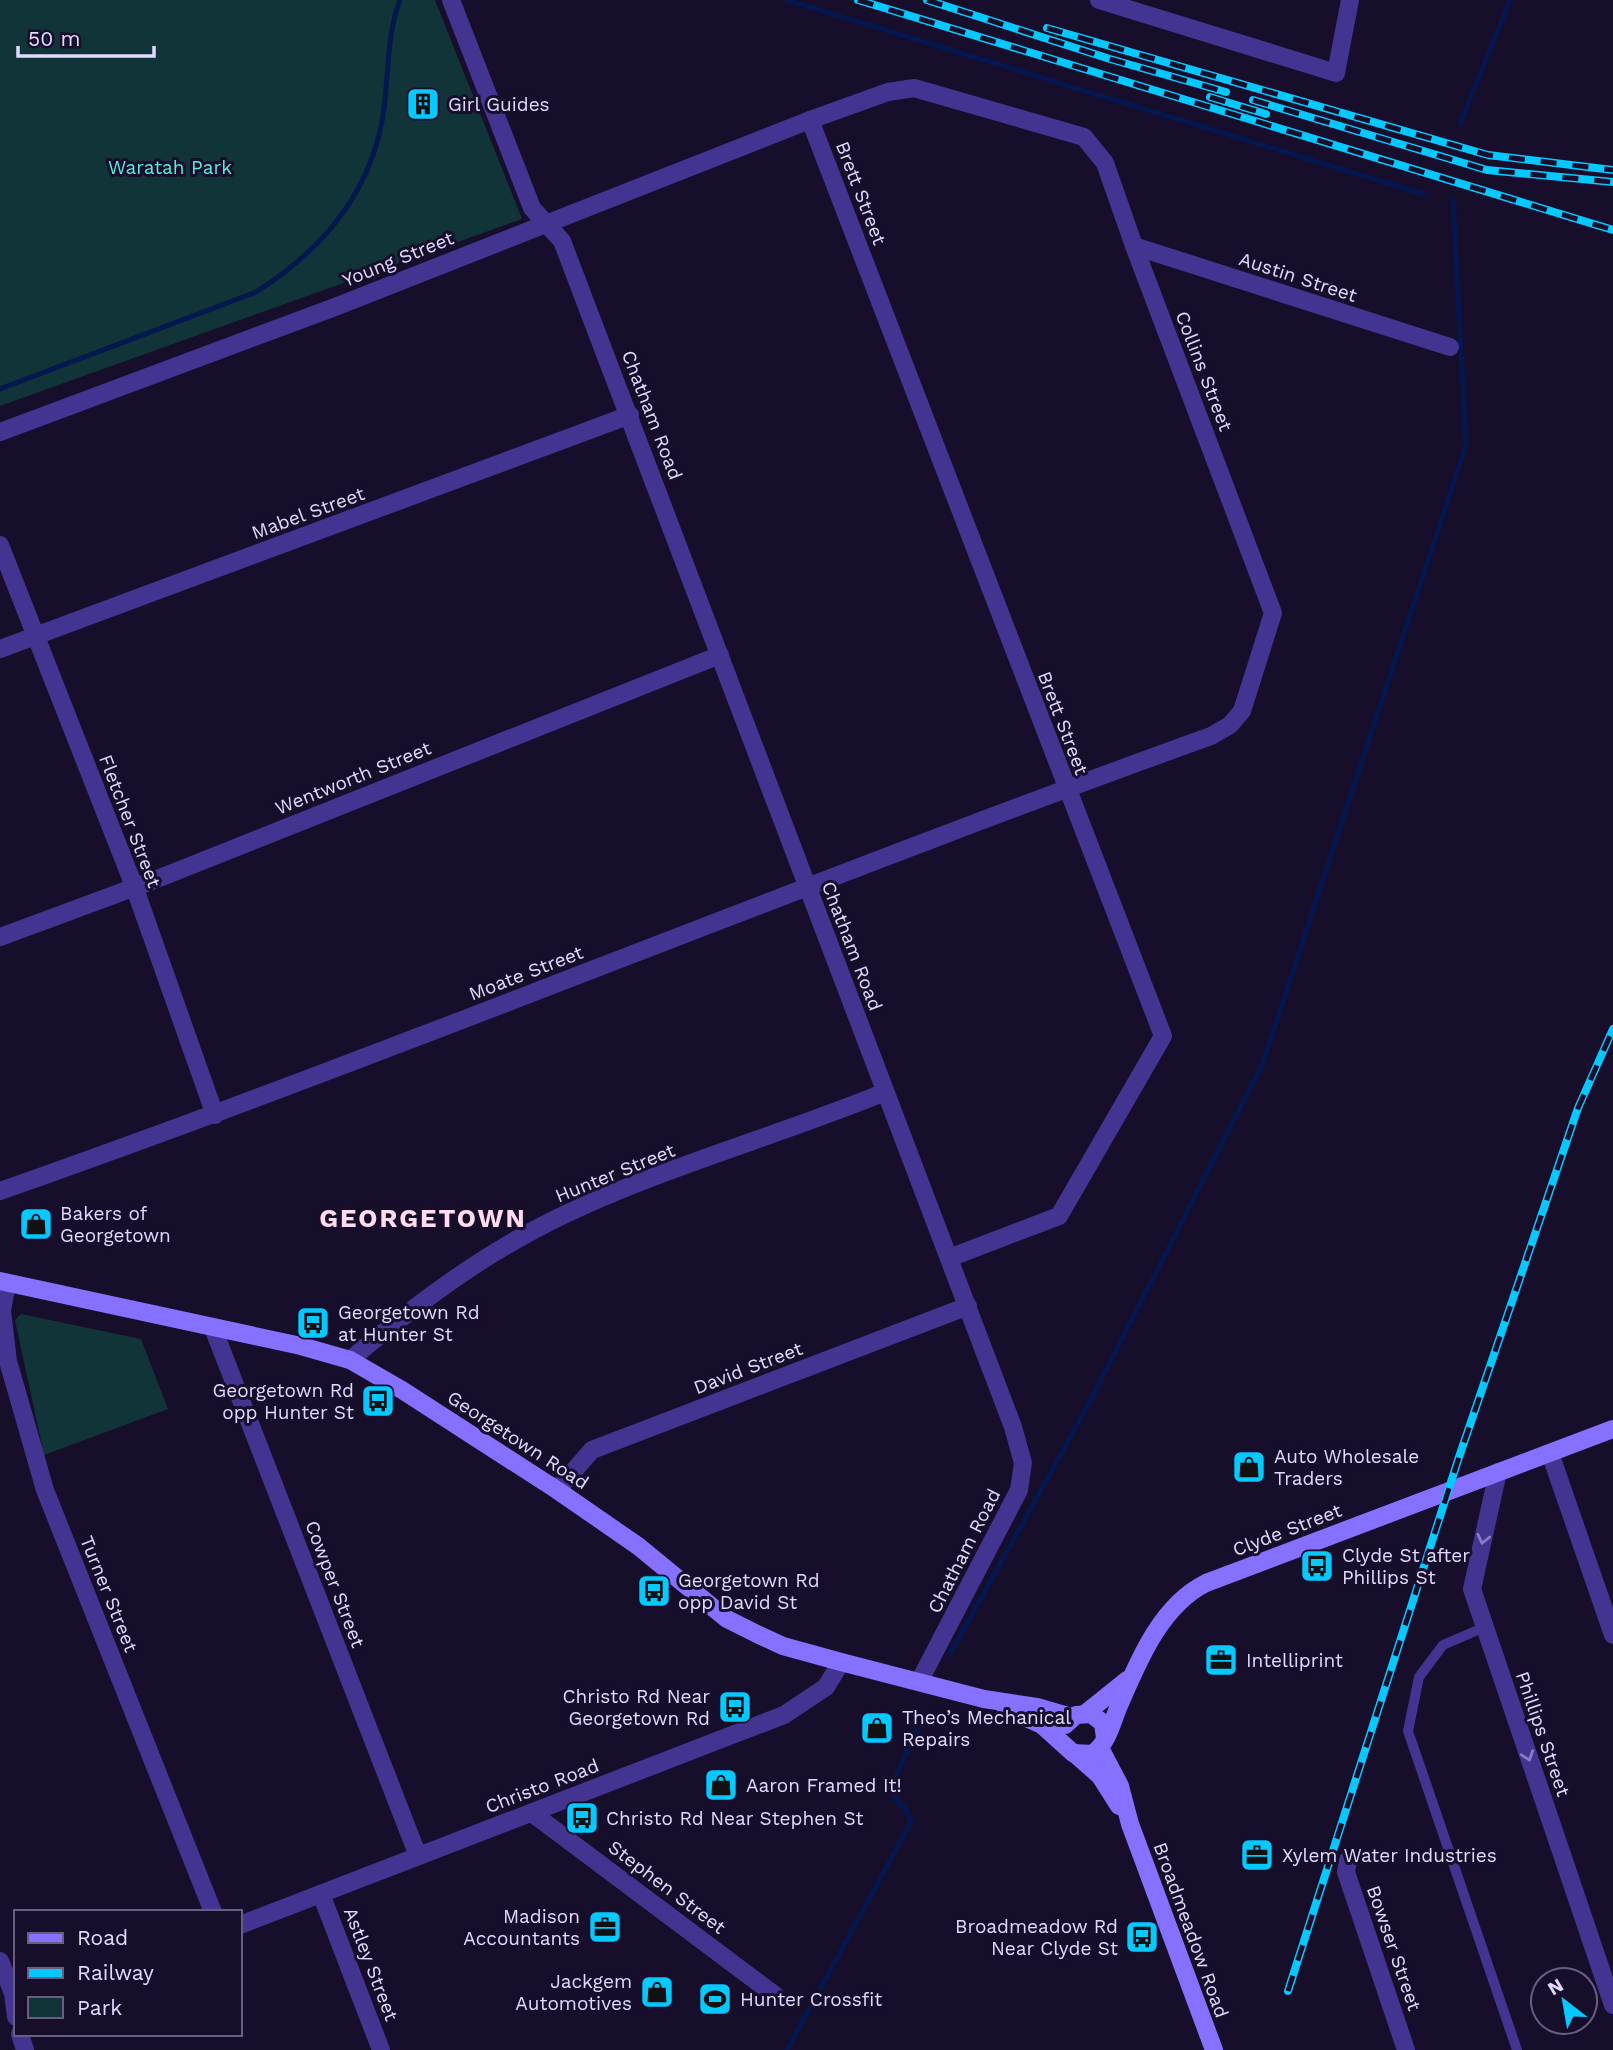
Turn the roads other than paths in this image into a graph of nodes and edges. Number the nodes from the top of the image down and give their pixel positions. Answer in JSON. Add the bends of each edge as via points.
{"nodes":[{"id":1,"x":451,"y":0,"type":"edge"},
{"id":2,"x":1099,"y":0,"type":"edge"},
{"id":3,"x":1350,"y":0,"type":"edge"},
{"id":4,"x":810,"y":120,"type":"junction"},
{"id":5,"x":545,"y":223,"type":"junction"},
{"id":6,"x":1134,"y":246,"type":"junction"},
{"id":7,"x":1450,"y":347,"type":"dead end"},
{"id":8,"x":630,"y":415,"type":"junction"},
{"id":9,"x":0,"y":432,"type":"edge"},
{"id":10,"x":0,"y":545,"type":"edge"},
{"id":11,"x":38,"y":635,"type":"junction"},
{"id":12,"x":0,"y":649,"type":"edge"},
{"id":13,"x":720,"y":655,"type":"junction"},
{"id":14,"x":1065,"y":789,"type":"junction"},
{"id":15,"x":134,"y":886,"type":"junction"},
{"id":16,"x":807,"y":887,"type":"junction"},
{"id":17,"x":0,"y":937,"type":"edge"},
{"id":18,"x":885,"y":1091,"type":"junction"},
{"id":19,"x":215,"y":1115,"type":"junction"},
{"id":20,"x":0,"y":1191,"type":"edge"},
{"id":21,"x":949,"y":1258,"type":"junction"},
{"id":22,"x":4,"y":1282,"type":"edge"},
{"id":23,"x":968,"y":1306,"type":"junction"},
{"id":24,"x":213,"y":1328,"type":"junction"},
{"id":25,"x":350,"y":1360,"type":"junction"},
{"id":26,"x":1613,"y":1429,"type":"edge"},
{"id":27,"x":1550,"y":1453,"type":"junction"},
{"id":28,"x":1498,"y":1472,"type":"junction"},
{"id":29,"x":557,"y":1490,"type":"junction"},
{"id":30,"x":1485,"y":1627,"type":"junction"},
{"id":31,"x":1613,"y":1635,"type":"edge"},
{"id":32,"x":841,"y":1662,"type":"junction"},
{"id":33,"x":1132,"y":1675,"type":"junction"},
{"id":34,"x":920,"y":1681,"type":"junction"},
{"id":35,"x":984,"y":1699,"type":"junction"},
{"id":36,"x":1079,"y":1715,"type":"junction"},
{"id":37,"x":1103,"y":1743,"type":"junction"},
{"id":38,"x":1070,"y":1749,"type":"junction"},
{"id":39,"x":531,"y":1813,"type":"junction"},
{"id":40,"x":1130,"y":1824,"type":"junction"},
{"id":41,"x":418,"y":1856,"type":"junction"},
{"id":42,"x":1348,"y":1860,"type":"dead end"},
{"id":43,"x":321,"y":1894,"type":"junction"},
{"id":44,"x":212,"y":1910,"type":"edge"},
{"id":45,"x":242,"y":1924,"type":"edge"},
{"id":46,"x":0,"y":1961,"type":"edge"},
{"id":47,"x":776,"y":1996,"type":"dead end"},
{"id":48,"x":1613,"y":2005,"type":"edge"},
{"id":49,"x":11,"y":2012,"type":"edge"},
{"id":50,"x":381,"y":2050,"type":"edge"},
{"id":51,"x":1213,"y":2050,"type":"edge"},
{"id":52,"x":1406,"y":2050,"type":"edge"},
{"id":53,"x":1517,"y":2050,"type":"edge"}],
"edges":[{"from":1,"to":5,"type":"street","name":"Chatham Road","via":[[532,208]]},
{"from":2,"to":3,"type":"street","via":[[1336,73]]},
{"from":4,"to":5,"type":"street","name":"Young Street"},
{"from":4,"to":6,"type":"street","name":"Collins Street","via":[[888,92],[914,88],[1084,137],[1105,163]]},
{"from":4,"to":14,"type":"street","name":"Brett Street"},
{"from":5,"to":8,"type":"street","name":"Chatham Road","via":[[562,241]]},
{"from":5,"to":9,"type":"street","name":"Young Street","via":[[323,312]]},
{"from":6,"to":7,"type":"street","name":"Austin Street"},
{"from":6,"to":14,"type":"street","name":"Collins Street","via":[[1273,613],[1242,711],[1230,725]]},
{"from":8,"to":11,"type":"street","name":"Mabel Street"},
{"from":8,"to":13,"type":"street","name":"Chatham Road"},
{"from":10,"to":11,"type":"street","name":"Fletcher Street"},
{"from":11,"to":12,"type":"street","name":"Mabel Street"},
{"from":11,"to":15,"type":"street","name":"Fletcher Street"},
{"from":13,"to":15,"type":"street","name":"Wentworth Street"},
{"from":13,"to":16,"type":"street","name":"Chatham Road"},
{"from":14,"to":16,"type":"street","name":"Moate Street"},
{"from":14,"to":21,"type":"street","name":"Brett Street","via":[[1163,1036],[1059,1216]]},
{"from":15,"to":17,"type":"street","name":"Wentworth Street"},
{"from":15,"to":19,"type":"street","name":"Fletcher Street"},
{"from":16,"to":18,"type":"street","name":"Chatham Road"},
{"from":16,"to":19,"type":"street","name":"Moate Street"},
{"from":18,"to":21,"type":"street","name":"Chatham Road"},
{"from":18,"to":25,"type":"street","name":"Hunter Street","via":[[616,1193],[524,1235],[447,1283]]},
{"from":19,"to":20,"type":"street","name":"Moate Street"},
{"from":21,"to":23,"type":"street","name":"Chatham Road"},
{"from":22,"to":24,"type":"street","name":"Georgetown Road"},
{"from":22,"to":44,"type":"street","name":"Turner Street","via":[[8,1360],[45,1490]]},
{"from":23,"to":29,"type":"street","name":"David Street","via":[[592,1450]]},
{"from":23,"to":34,"type":"street","name":"Chatham Road","via":[[1023,1463],[1019,1490]]},
{"from":24,"to":25,"type":"street","name":"Georgetown Road"},
{"from":24,"to":41,"type":"street","name":"Cowper Street"},
{"from":25,"to":29,"type":"street","name":"Georgetown Road"},
{"from":26,"to":27,"type":"street","name":"Clyde Street"},
{"from":27,"to":28,"type":"street","name":"Clyde Street"},
{"from":27,"to":31,"type":"street"},
{"from":28,"to":30,"type":"street","name":"Phillips Street","one_way":true,"via":[[1472,1589]]},
{"from":28,"to":33,"type":"street","name":"Clyde Street","via":[[1185,1593]]},
{"from":29,"to":32,"type":"street","name":"Georgetown Road","via":[[638,1546],[727,1619],[783,1646]]},
{"from":30,"to":48,"type":"street","name":"Phillips Street","one_way":true},
{"from":30,"to":53,"type":"lane","via":[[1443,1645],[1419,1677],[1408,1731]]},
{"from":32,"to":34,"type":"street","name":"Georgetown Road"},
{"from":32,"to":39,"type":"street","name":"Christo Road","via":[[826,1687],[784,1715]]},
{"from":33,"to":36,"type":"street","name":"Clyde Street"},
{"from":33,"to":37,"type":"street","name":"Clyde Street"},
{"from":34,"to":35,"type":"street","name":"Georgetown Road"},
{"from":35,"to":36,"type":"street","name":"Georgetown Road"},
{"from":35,"to":38,"type":"street","name":"Georgetown Road","via":[[1042,1725]]},
{"from":36,"to":37,"type":"street","via":[[1100,1719],[1105,1728]]},
{"from":36,"to":38,"type":"street","via":[[1063,1730]]},
{"from":37,"to":38,"type":"street","via":[[1088,1755]]},
{"from":37,"to":40,"type":"street","name":"Broadmeadow Road"},
{"from":38,"to":40,"type":"street","name":"Broadmeadow Road","via":[[1100,1776]]},
{"from":39,"to":41,"type":"street","name":"Christo Road"},
{"from":39,"to":47,"type":"street","name":"Stephen Street"},
{"from":40,"to":51,"type":"street","name":"Broadmeadow Road"},
{"from":41,"to":43,"type":"street","name":"Christo Road"},
{"from":42,"to":52,"type":"street","name":"Bowser Street","via":[[1346,1872]]},
{"from":43,"to":45,"type":"street","name":"Christo Road"},
{"from":43,"to":50,"type":"street","name":"Astley Street"},
{"from":46,"to":49,"type":"street","via":[[13,1993]]}]}
